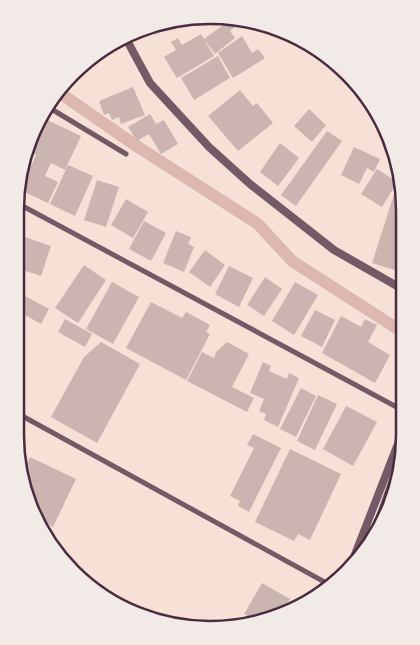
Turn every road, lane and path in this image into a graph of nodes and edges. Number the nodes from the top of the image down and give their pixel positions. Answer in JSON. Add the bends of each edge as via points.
{"nodes":[{"id":1,"x":128,"y":43,"type":"edge"},
{"id":2,"x":53,"y":110,"type":"edge"},
{"id":3,"x":126,"y":154,"type":"dead end"},
{"id":4,"x":24,"y":207,"type":"edge"},
{"id":5,"x":396,"y":285,"type":"edge"},
{"id":6,"x":396,"y":407,"type":"edge"},
{"id":7,"x":24,"y":417,"type":"edge"},
{"id":8,"x":395,"y":453,"type":"edge"},
{"id":9,"x":358,"y":549,"type":"edge"},
{"id":10,"x":324,"y":582,"type":"edge"}],
"edges":[{"from":1,"to":5,"type":"street","via":[[150,83],[209,147],[334,250]]},
{"from":2,"to":3,"type":"street"},
{"from":4,"to":6,"type":"street"},
{"from":7,"to":10,"type":"street"},
{"from":8,"to":9,"type":"street"}]}
